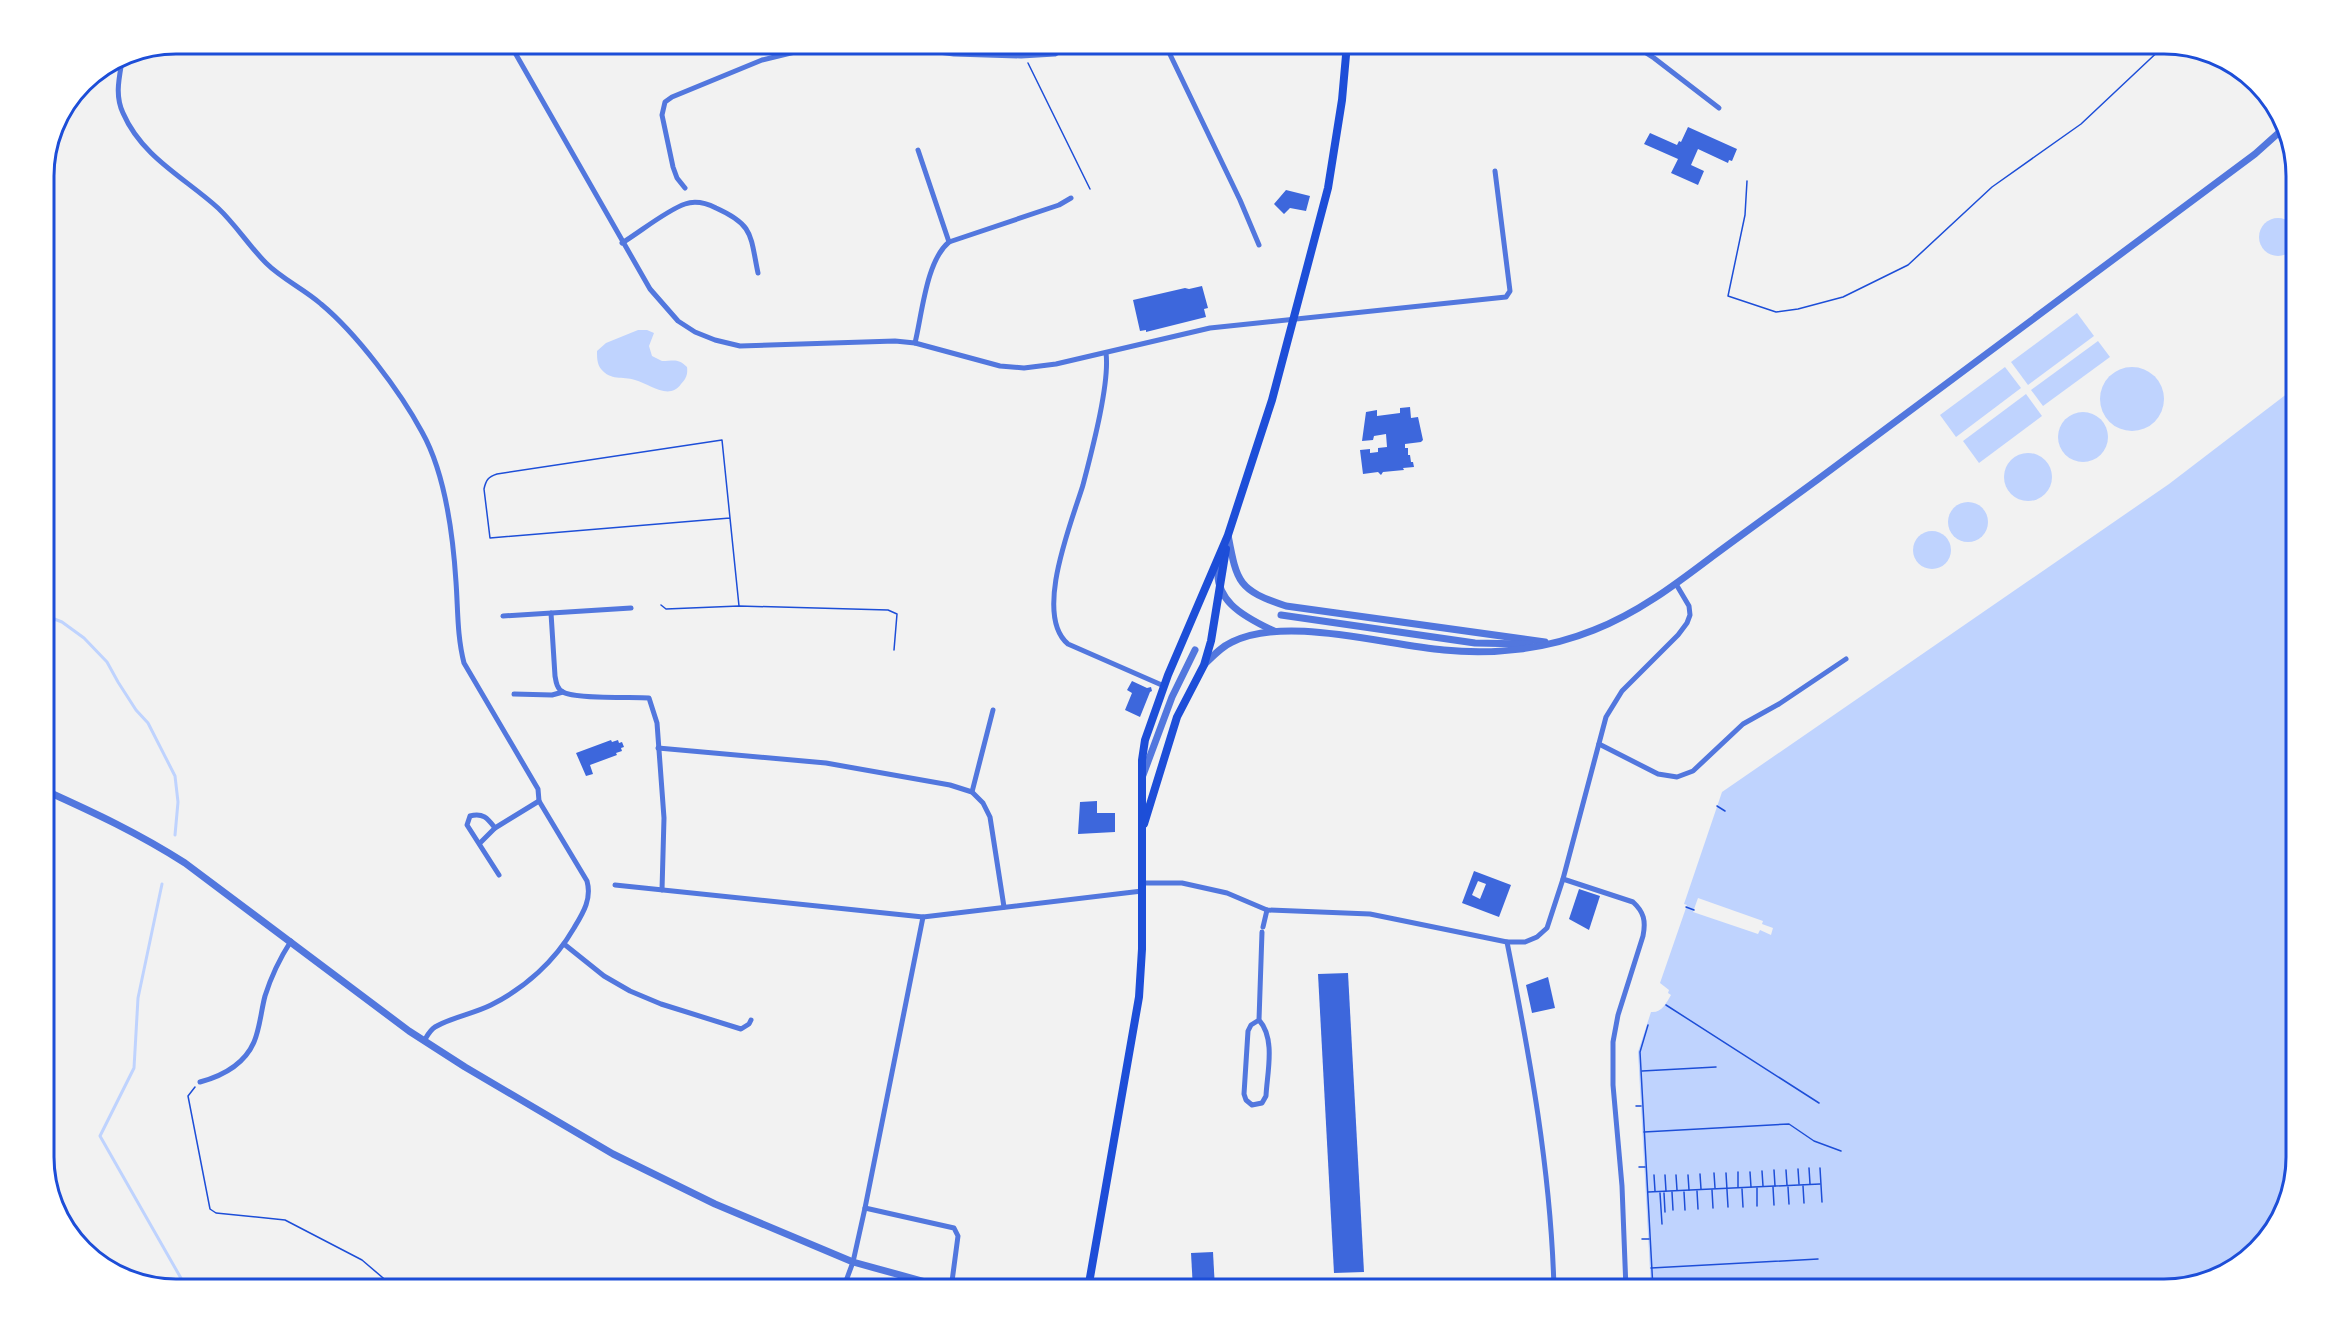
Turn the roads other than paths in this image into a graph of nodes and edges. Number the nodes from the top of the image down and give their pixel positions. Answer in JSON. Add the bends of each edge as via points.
{"nodes":[{"id":1,"x":516,"y":54,"type":"edge"},
{"id":2,"x":787,"y":54,"type":"edge"},
{"id":3,"x":964,"y":54,"type":"edge"},
{"id":4,"x":1055,"y":54,"type":"edge"},
{"id":5,"x":1171,"y":54,"type":"edge"},
{"id":6,"x":1346,"y":54,"type":"edge"},
{"id":7,"x":1648,"y":54,"type":"edge"},
{"id":8,"x":121,"y":67,"type":"edge"},
{"id":9,"x":1719,"y":108,"type":"dead end"},
{"id":10,"x":2278,"y":133,"type":"edge"},
{"id":11,"x":918,"y":150,"type":"dead end"},
{"id":12,"x":1495,"y":171,"type":"dead end"},
{"id":13,"x":685,"y":188,"type":"dead end"},
{"id":14,"x":1071,"y":198,"type":"dead end"},
{"id":15,"x":949,"y":242,"type":"junction"},
{"id":16,"x":622,"y":243,"type":"junction"},
{"id":17,"x":1259,"y":244,"type":"dead end"},
{"id":18,"x":758,"y":273,"type":"dead end"},
{"id":19,"x":1294,"y":319,"type":"junction"},
{"id":20,"x":915,"y":343,"type":"junction"},
{"id":21,"x":1106,"y":353,"type":"junction"},
{"id":22,"x":1228,"y":535,"type":"junction"},
{"id":23,"x":1222,"y":550,"type":"junction"},
{"id":24,"x":1676,"y":584,"type":"junction"},
{"id":25,"x":1220,"y":586,"type":"junction"},
{"id":26,"x":631,"y":608,"type":"dead end"},
{"id":27,"x":551,"y":613,"type":"junction"},
{"id":28,"x":1281,"y":615,"type":"dead end"},
{"id":29,"x":503,"y":616,"type":"dead end"},
{"id":30,"x":1274,"y":631,"type":"junction"},
{"id":31,"x":1550,"y":642,"type":"junction"},
{"id":32,"x":1195,"y":650,"type":"dead end"},
{"id":33,"x":1846,"y":659,"type":"dead end"},
{"id":34,"x":1204,"y":665,"type":"junction"},
{"id":35,"x":1164,"y":686,"type":"junction"},
{"id":36,"x":562,"y":692,"type":"junction"},
{"id":37,"x":514,"y":694,"type":"dead end"},
{"id":38,"x":993,"y":710,"type":"dead end"},
{"id":39,"x":1599,"y":744,"type":"junction"},
{"id":40,"x":658,"y":748,"type":"junction"},
{"id":41,"x":1142,"y":778,"type":"junction"},
{"id":42,"x":972,"y":792,"type":"junction"},
{"id":43,"x":54,"y":794,"type":"edge"},
{"id":44,"x":539,"y":801,"type":"junction"},
{"id":45,"x":495,"y":828,"type":"junction"},
{"id":46,"x":1142,"y":831,"type":"junction"},
{"id":47,"x":480,"y":843,"type":"junction"},
{"id":48,"x":499,"y":875,"type":"dead end"},
{"id":49,"x":1563,"y":879,"type":"junction"},
{"id":50,"x":615,"y":885,"type":"dead end"},
{"id":51,"x":1142,"y":887,"type":"junction"},
{"id":52,"x":662,"y":890,"type":"junction"},
{"id":53,"x":1004,"y":907,"type":"junction"},
{"id":54,"x":1267,"y":909,"type":"junction"},
{"id":55,"x":923,"y":916,"type":"junction"},
{"id":56,"x":291,"y":941,"type":"junction"},
{"id":57,"x":1507,"y":942,"type":"junction"},
{"id":58,"x":564,"y":944,"type":"junction"},
{"id":59,"x":751,"y":1020,"type":"dead end"},
{"id":60,"x":1259,"y":1020,"type":"junction"},
{"id":61,"x":424,"y":1041,"type":"junction"},
{"id":62,"x":200,"y":1082,"type":"road end"},
{"id":63,"x":865,"y":1208,"type":"junction"},
{"id":64,"x":853,"y":1262,"type":"junction"},
{"id":65,"x":847,"y":1279,"type":"edge"},
{"id":66,"x":912,"y":1279,"type":"edge"},
{"id":67,"x":952,"y":1279,"type":"edge"},
{"id":68,"x":1090,"y":1279,"type":"edge"},
{"id":69,"x":1553,"y":1279,"type":"edge"},
{"id":70,"x":1626,"y":1279,"type":"edge"}],
"edges":[{"from":1,"to":16,"type":"street"},
{"from":2,"to":13,"type":"street","via":[[762,60],[666,102],[662,116],[673,166]]},
{"from":3,"to":4,"type":"street"},
{"from":5,"to":17,"type":"street"},
{"from":6,"to":19,"type":"main road","via":[[1328,188]]},
{"from":7,"to":9,"type":"street"},
{"from":8,"to":44,"type":"street","via":[[118,101],[134,132],[166,168],[218,208],[268,265],[323,305],[372,358],[424,434],[448,517],[464,663],[538,789]]},
{"from":10,"to":24,"type":"street"},
{"from":11,"to":15,"type":"street"},
{"from":12,"to":19,"type":"street","via":[[1510,291],[1506,297]]},
{"from":14,"to":15,"type":"street"},
{"from":15,"to":20,"type":"street","via":[[933,266]]},
{"from":16,"to":18,"type":"street","via":[[683,204],[701,202],[744,224]]},
{"from":16,"to":20,"type":"street","via":[[650,290],[678,321],[715,340],[748,346]]},
{"from":19,"to":21,"type":"street","via":[[1210,328]]},
{"from":19,"to":22,"type":"main road"},
{"from":20,"to":21,"type":"street","via":[[981,362],[1024,368]]},
{"from":21,"to":35,"type":"street","via":[[1091,452],[1061,556],[1055,594],[1056,622],[1068,644]]},
{"from":22,"to":23,"type":"main road"},
{"from":22,"to":25,"type":"main road"},
{"from":22,"to":31,"type":"street","via":[[1236,573],[1244,585],[1262,598],[1287,606]]},
{"from":23,"to":25,"type":"street","via":[[1218,566]]},
{"from":23,"to":35,"type":"main road"},
{"from":24,"to":31,"type":"street","via":[[1605,626]]},
{"from":24,"to":39,"type":"street","via":[[1689,606],[1688,623],[1622,691],[1606,717]]},
{"from":25,"to":30,"type":"street","via":[[1234,609]]},
{"from":25,"to":34,"type":"main road"},
{"from":26,"to":27,"type":"street"},
{"from":27,"to":29,"type":"street"},
{"from":27,"to":36,"type":"street","via":[[555,676]]},
{"from":28,"to":31,"type":"street","via":[[1475,643]]},
{"from":30,"to":31,"type":"street","via":[[1444,650],[1518,650]]},
{"from":30,"to":34,"type":"street","via":[[1230,643]]},
{"from":32,"to":41,"type":"street","via":[[1172,697]]},
{"from":33,"to":39,"type":"street","via":[[1743,724],[1686,775],[1658,774]]},
{"from":34,"to":46,"type":"main road","via":[[1177,717]]},
{"from":35,"to":41,"type":"main road","via":[[1145,740]]},
{"from":36,"to":37,"type":"street"},
{"from":36,"to":40,"type":"street","via":[[649,698],[657,723]]},
{"from":38,"to":42,"type":"street"},
{"from":39,"to":49,"type":"street"},
{"from":40,"to":42,"type":"street","via":[[826,763]]},
{"from":40,"to":52,"type":"street"},
{"from":41,"to":46,"type":"main road"},
{"from":42,"to":53,"type":"street","via":[[990,817]]},
{"from":43,"to":56,"type":"street","via":[[154,843]]},
{"from":44,"to":45,"type":"street"},
{"from":44,"to":58,"type":"street","via":[[587,881],[588,899]]},
{"from":45,"to":47,"type":"street"},
{"from":45,"to":47,"type":"street","via":[[487,817],[470,816],[467,825]]},
{"from":46,"to":51,"type":"main road"},
{"from":47,"to":48,"type":"street"},
{"from":49,"to":57,"type":"street","via":[[1547,928],[1525,942]]},
{"from":49,"to":70,"type":"street","via":[[1634,902],[1644,916],[1643,936],[1613,1042]]},
{"from":50,"to":52,"type":"street"},
{"from":51,"to":53,"type":"street"},
{"from":51,"to":54,"type":"street","via":[[1182,883],[1227,893]]},
{"from":51,"to":68,"type":"main road","via":[[1139,997]]},
{"from":52,"to":55,"type":"street"},
{"from":53,"to":55,"type":"street"},
{"from":54,"to":57,"type":"street","via":[[1370,914]]},
{"from":54,"to":60,"type":"street"},
{"from":55,"to":63,"type":"street"},
{"from":56,"to":61,"type":"street"},
{"from":56,"to":62,"type":"street","via":[[267,991],[250,1048],[228,1072]]},
{"from":57,"to":69,"type":"street","via":[[1542,1134]]},
{"from":58,"to":59,"type":"street","via":[[604,976],[661,1004],[741,1029]]},
{"from":58,"to":61,"type":"street","via":[[534,977],[509,995],[474,1013],[435,1026]]},
{"from":60,"to":60,"type":"street","via":[[1269,1041],[1266,1096],[1262,1103],[1252,1105],[1244,1094],[1246,1039],[1251,1025]]},
{"from":61,"to":64,"type":"street","via":[[614,1154],[715,1204]]},
{"from":63,"to":64,"type":"street"},
{"from":63,"to":67,"type":"street","via":[[954,1227],[958,1236]]},
{"from":64,"to":65,"type":"street"},
{"from":64,"to":66,"type":"street"}]}
